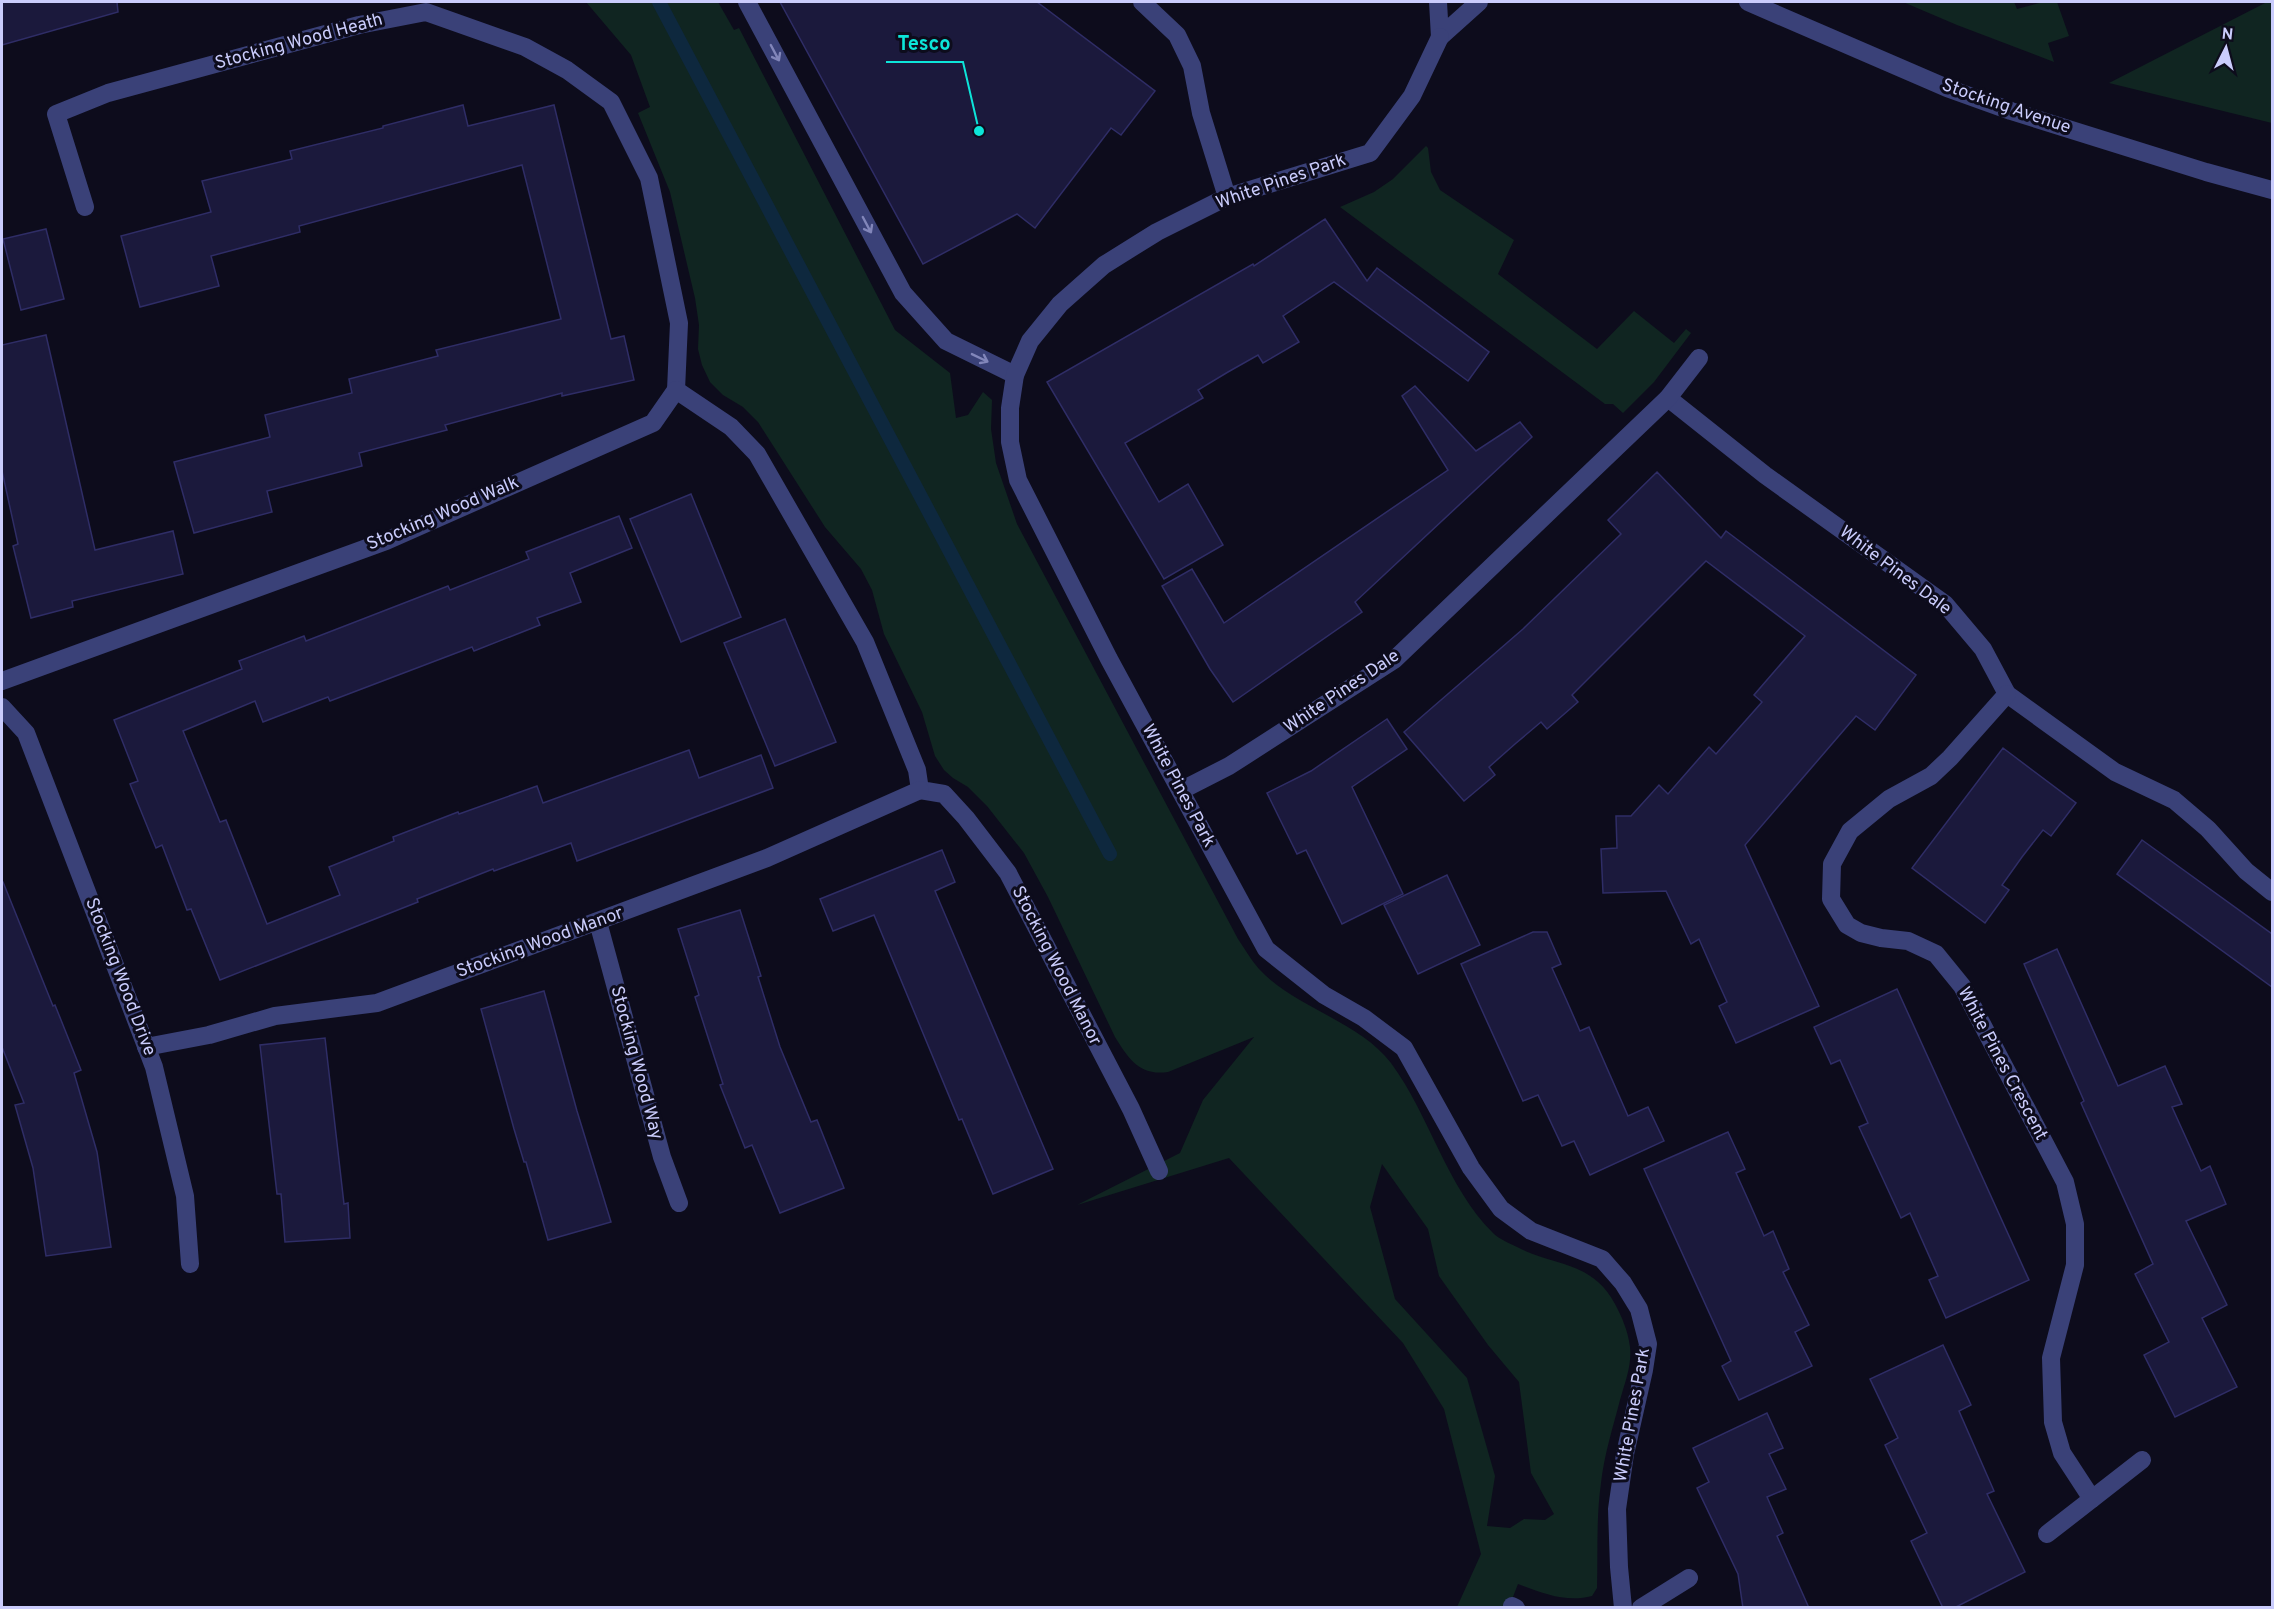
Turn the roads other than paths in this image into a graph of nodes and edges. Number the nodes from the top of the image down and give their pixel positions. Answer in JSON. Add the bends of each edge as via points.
{"nodes":[{"id":1,"x":747,"y":2,"type":"edge"},
{"id":2,"x":1142,"y":2,"type":"edge"},
{"id":3,"x":1438,"y":2,"type":"edge"},
{"id":4,"x":1479,"y":2,"type":"edge"},
{"id":5,"x":1748,"y":2,"type":"edge"},
{"id":6,"x":1440,"y":37,"type":"junction"},
{"id":7,"x":2272,"y":190,"type":"edge"},
{"id":8,"x":1227,"y":197,"type":"junction"},
{"id":9,"x":85,"y":207,"type":"dead end"},
{"id":10,"x":1699,"y":357,"type":"dead end"},
{"id":11,"x":1015,"y":375,"type":"junction"},
{"id":12,"x":676,"y":390,"type":"junction"},
{"id":13,"x":1668,"y":398,"type":"junction"},
{"id":14,"x":2,"y":681,"type":"edge"},
{"id":15,"x":2007,"y":693,"type":"junction"},
{"id":16,"x":2,"y":707,"type":"edge"},
{"id":17,"x":920,"y":789,"type":"junction"},
{"id":18,"x":1182,"y":790,"type":"junction"},
{"id":19,"x":2272,"y":891,"type":"edge"},
{"id":20,"x":598,"y":922,"type":"junction"},
{"id":21,"x":146,"y":1047,"type":"junction"},
{"id":22,"x":1159,"y":1171,"type":"dead end"},
{"id":23,"x":679,"y":1203,"type":"dead end"},
{"id":24,"x":190,"y":1264,"type":"dead end"},
{"id":25,"x":2142,"y":1460,"type":"dead end"},
{"id":26,"x":2092,"y":1499,"type":"junction"},
{"id":27,"x":2047,"y":1534,"type":"dead end"},
{"id":28,"x":1689,"y":1578,"type":"dead end"},
{"id":29,"x":1623,"y":1608,"type":"edge"},
{"id":30,"x":1641,"y":1608,"type":"edge"}],
"edges":[{"from":1,"to":11,"type":"street","one_way":true,"via":[[903,293],[946,341]]},
{"from":2,"to":8,"type":"street","via":[[1177,35],[1192,66],[1201,113]]},
{"from":3,"to":6,"type":"street"},
{"from":4,"to":6,"type":"street"},
{"from":5,"to":7,"type":"street","name":"Stocking Avenue","via":[[1947,88],[2011,111]]},
{"from":6,"to":8,"type":"street","name":"White Pines Park","via":[[1412,96],[1370,153]]},
{"from":8,"to":11,"type":"street","name":"White Pines Park","via":[[1157,232],[1104,265],[1060,304],[1030,341]]},
{"from":9,"to":12,"type":"street","name":"Stocking Wood Heath","via":[[56,114],[120,90],[359,25],[426,12],[525,47],[567,70],[611,102],[649,178],[679,323]]},
{"from":10,"to":13,"type":"street","name":"White Pines Dale"},
{"from":11,"to":18,"type":"street","name":"White Pines Park","via":[[1010,442],[1018,480],[1109,659]]},
{"from":12,"to":14,"type":"street","name":"Stocking Wood Walk","via":[[653,423],[386,541]]},
{"from":12,"to":17,"type":"street","via":[[731,427],[757,454],[865,642],[917,770]]},
{"from":13,"to":15,"type":"street","name":"White Pines Dale","via":[[1765,475],[1945,604],[1983,649]]},
{"from":13,"to":18,"type":"street","name":"White Pines Dale","via":[[1394,660],[1229,766]]},
{"from":15,"to":19,"type":"street","name":"White Pines Dale","via":[[2115,772],[2174,800],[2208,828],[2246,871]]},
{"from":15,"to":26,"type":"street","name":"White Pines Crescent","via":[[1931,776],[1889,799],[1850,831],[1832,864],[1831,899],[1847,925],[1861,933],[1908,941],[1936,954],[1962,986],[2065,1182],[2075,1224],[2075,1265],[2050,1358],[2053,1422],[2062,1453]]},
{"from":16,"to":21,"type":"street","name":"Stocking Wood Drive","via":[[26,733]]},
{"from":17,"to":20,"type":"street","name":"Stocking Wood Manor","via":[[767,858]]},
{"from":17,"to":22,"type":"street","name":"Stocking Wood Manor","via":[[944,794],[1008,873],[1131,1109]]},
{"from":18,"to":29,"type":"street","name":"White Pines Park","via":[[1266,949],[1324,995],[1404,1048],[1471,1168],[1501,1209],[1531,1231],[1602,1259],[1639,1309],[1648,1344],[1617,1509]]},
{"from":20,"to":21,"type":"street","name":"Stocking Wood Manor","via":[[376,1003],[275,1016]]},
{"from":20,"to":23,"type":"street","name":"Stocking Wood Way","via":[[662,1157]]},
{"from":21,"to":24,"type":"street","name":"Stocking Wood Drive","via":[[185,1196]]},
{"from":25,"to":26,"type":"street"},
{"from":26,"to":27,"type":"street"},
{"from":28,"to":30,"type":"street"}]}
